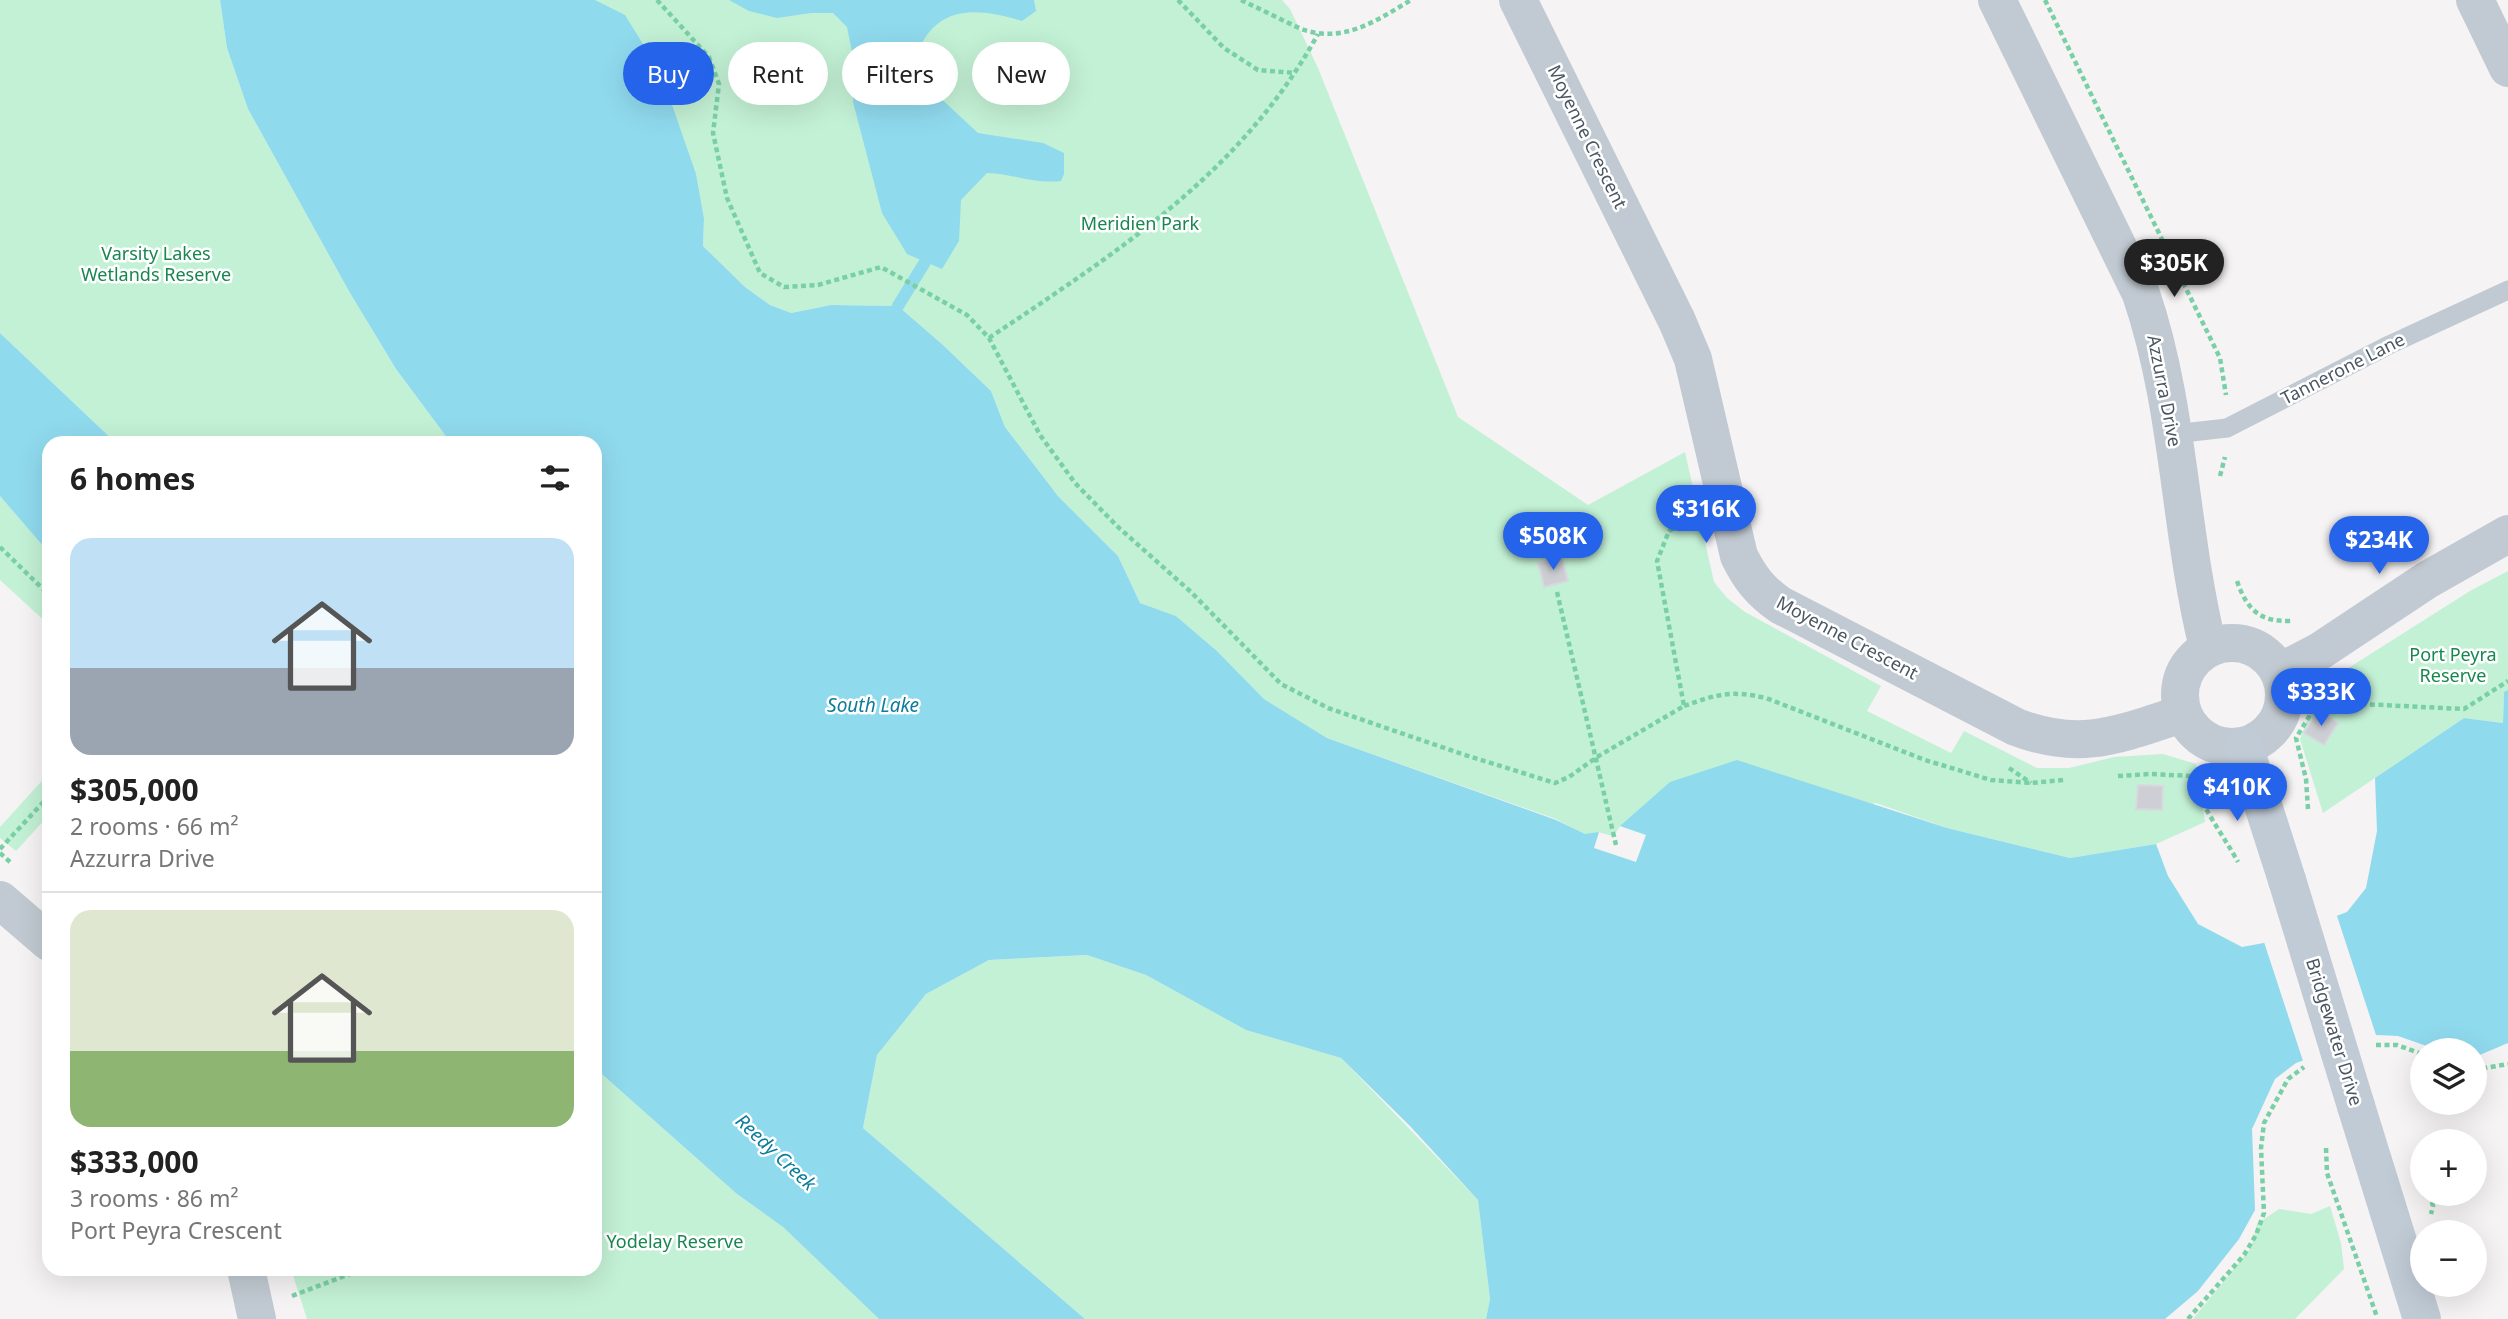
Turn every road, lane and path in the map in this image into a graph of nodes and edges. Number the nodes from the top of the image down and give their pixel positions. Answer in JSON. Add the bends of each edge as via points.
{"nodes":[{"id":1,"x":657,"y":0,"type":"edge"},
{"id":2,"x":1178,"y":0,"type":"edge"},
{"id":3,"x":1241,"y":0,"type":"edge"},
{"id":4,"x":1411,"y":0,"type":"edge"},
{"id":5,"x":1518,"y":0,"type":"edge"},
{"id":6,"x":1997,"y":0,"type":"edge"},
{"id":7,"x":2045,"y":0,"type":"edge"},
{"id":8,"x":2475,"y":0,"type":"edge"},
{"id":9,"x":1318,"y":34,"type":"junction"},
{"id":10,"x":2508,"y":68,"type":"edge"},
{"id":11,"x":1296,"y":73,"type":"junction"},
{"id":12,"x":2508,"y":290,"type":"edge"},
{"id":13,"x":989,"y":338,"type":"junction"},
{"id":14,"x":2227,"y":403,"type":"dead end"},
{"id":15,"x":2174,"y":434,"type":"junction"},
{"id":16,"x":2226,"y":451,"type":"dead end"},
{"id":17,"x":2220,"y":480,"type":"dead end"},
{"id":18,"x":1690,"y":520,"type":"dead end"},
{"id":19,"x":2508,"y":534,"type":"edge"},
{"id":20,"x":0,"y":547,"type":"edge"},
{"id":21,"x":2233,"y":570,"type":"dead end"},
{"id":22,"x":42,"y":588,"type":"edge"},
{"id":23,"x":1556,"y":592,"type":"dead end"},
{"id":24,"x":2294,"y":621,"type":"dead end"},
{"id":25,"x":2208,"y":647,"type":"junction"},
{"id":26,"x":2280,"y":672,"type":"junction"},
{"id":27,"x":2508,"y":681,"type":"edge"},
{"id":28,"x":2336,"y":686,"type":"dead end"},
{"id":29,"x":2318,"y":702,"type":"junction"},
{"id":30,"x":1684,"y":706,"type":"junction"},
{"id":31,"x":2182,"y":714,"type":"junction"},
{"id":32,"x":2244,"y":746,"type":"junction"},
{"id":33,"x":1597,"y":757,"type":"junction"},
{"id":34,"x":2109,"y":777,"type":"dead end"},
{"id":35,"x":2070,"y":780,"type":"dead end"},
{"id":36,"x":42,"y":804,"type":"edge"},
{"id":37,"x":2309,"y":817,"type":"dead end"},
{"id":38,"x":1616,"y":845,"type":"dead end"},
{"id":39,"x":0,"y":849,"type":"edge"},
{"id":40,"x":2241,"y":868,"type":"dead end"},
{"id":41,"x":0,"y":900,"type":"edge"},
{"id":42,"x":42,"y":936,"type":"edge"},
{"id":43,"x":2370,"y":1047,"type":"dead end"},
{"id":44,"x":2410,"y":1050,"type":"edge"},
{"id":45,"x":2508,"y":1064,"type":"edge"},
{"id":46,"x":2311,"y":1065,"type":"dead end"},
{"id":47,"x":2487,"y":1068,"type":"edge"},
{"id":48,"x":2325,"y":1138,"type":"dead end"},
{"id":49,"x":248,"y":1276,"type":"edge"},
{"id":50,"x":347,"y":1276,"type":"edge"},
{"id":51,"x":256,"y":1315,"type":"edge"},
{"id":52,"x":2188,"y":1319,"type":"edge"},
{"id":53,"x":2378,"y":1319,"type":"edge"},
{"id":54,"x":2422,"y":1319,"type":"edge"}],
"edges":[{"from":1,"to":13,"type":"path","via":[[709,57],[719,84],[713,134],[727,198],[760,272],[784,287],[795,287],[881,267],[967,315]]},
{"from":2,"to":11,"type":"path","via":[[1217,41],[1258,70]]},
{"from":3,"to":9,"type":"path"},
{"from":4,"to":9,"type":"path","via":[[1367,26],[1340,34]]},
{"from":5,"to":31,"type":"street","name":"Moyenne Crescent","via":[[1688,346],[1739,556],[1761,592],[2045,738],[2099,738]]},
{"from":6,"to":15,"type":"street","name":"Azzurra Drive","via":[[2141,294],[2162,365]]},
{"from":7,"to":14,"type":"path","via":[[2220,358]]},
{"from":8,"to":10,"type":"street"},
{"from":9,"to":11,"type":"path"},
{"from":11,"to":13,"type":"path","via":[[1250,132],[1183,200]]},
{"from":12,"to":15,"type":"lane","name":"Tannerone Lane","via":[[2227,428]]},
{"from":13,"to":33,"type":"path","via":[[1041,435],[1075,483],[1281,684],[1328,708],[1555,783]]},
{"from":15,"to":25,"type":"street","name":"Azzurra Drive","via":[[2187,545]]},
{"from":16,"to":17,"type":"path"},
{"from":18,"to":30,"type":"path","via":[[1669,531],[1657,561]]},
{"from":19,"to":26,"type":"street"},
{"from":20,"to":22,"type":"path"},
{"from":21,"to":24,"type":"path","via":[[2255,613],[2273,622]]},
{"from":23,"to":33,"type":"path"},
{"from":25,"to":26,"type":"street","via":[[2226,642],[2250,644],[2266,654]]},
{"from":25,"to":31,"type":"street","via":[[2191,661],[2182,677]]},
{"from":26,"to":32,"type":"street","via":[[2285,690],[2281,714],[2271,730]]},
{"from":27,"to":29,"type":"path","via":[[2465,709]]},
{"from":28,"to":29,"type":"path"},
{"from":29,"to":37,"type":"path","via":[[2296,738]]},
{"from":30,"to":33,"type":"path"},
{"from":30,"to":35,"type":"path","via":[[1739,692],[1991,780]]},
{"from":31,"to":32,"type":"street","via":[[2205,740],[2225,747]]},
{"from":32,"to":54,"type":"street","name":"Bridgewater Drive","bridge":true},
{"from":33,"to":38,"type":"path"},
{"from":34,"to":40,"type":"path","via":[[2192,776],[2199,802],[2217,823]]},
{"from":36,"to":39,"type":"path"},
{"from":41,"to":42,"type":"street"},
{"from":43,"to":44,"type":"path","via":[[2381,1043]]},
{"from":45,"to":47,"type":"path"},
{"from":46,"to":52,"type":"path","via":[[2288,1079],[2264,1123],[2264,1213],[2256,1235]]},
{"from":48,"to":53,"type":"path","via":[[2327,1173]]},
{"from":49,"to":51,"type":"street"},
{"from":50,"to":51,"type":"path"}]}
